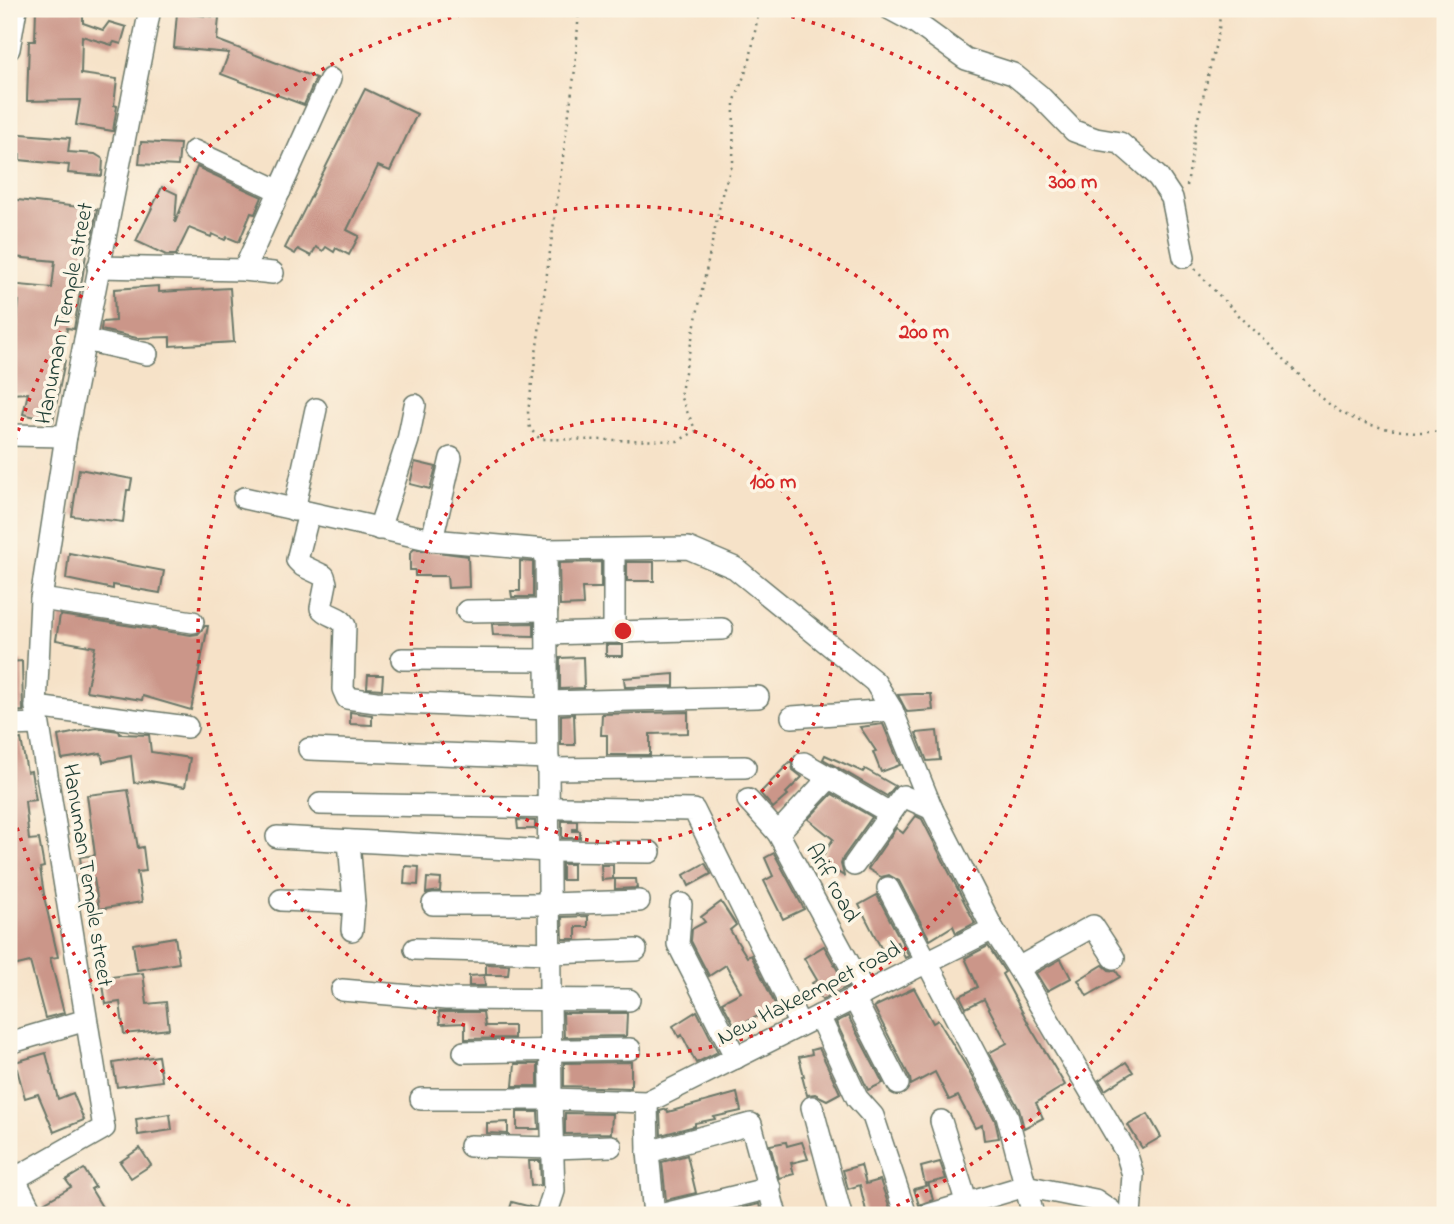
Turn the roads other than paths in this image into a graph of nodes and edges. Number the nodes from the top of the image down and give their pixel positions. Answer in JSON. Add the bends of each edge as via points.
{"nodes":[{"id":1,"x":150,"y":9,"type":"edge"},
{"id":2,"x":890,"y":9,"type":"edge"},
{"id":3,"x":13,"y":15,"type":"edge"},
{"id":4,"x":9,"y":49,"type":"edge"},
{"id":5,"x":330,"y":79,"type":"dead end"},
{"id":6,"x":194,"y":151,"type":"dead end"},
{"id":7,"x":280,"y":191,"type":"junction"},
{"id":8,"x":1184,"y":257,"type":"road end"},
{"id":9,"x":98,"y":267,"type":"junction"},
{"id":10,"x":244,"y":270,"type":"junction"},
{"id":11,"x":273,"y":273,"type":"dead end"},
{"id":12,"x":85,"y":340,"type":"junction"},
{"id":13,"x":147,"y":354,"type":"dead end"},
{"id":14,"x":415,"y":405,"type":"dead end"},
{"id":15,"x":316,"y":408,"type":"dead end"},
{"id":16,"x":9,"y":435,"type":"edge"},
{"id":17,"x":66,"y":436,"type":"junction"},
{"id":18,"x":451,"y":458,"type":"dead end"},
{"id":19,"x":244,"y":498,"type":"dead end"},
{"id":20,"x":301,"y":512,"type":"junction"},
{"id":21,"x":379,"y":529,"type":"junction"},
{"id":22,"x":432,"y":540,"type":"junction"},
{"id":23,"x":546,"y":550,"type":"junction"},
{"id":24,"x":614,"y":550,"type":"junction"},
{"id":25,"x":41,"y":598,"type":"junction"},
{"id":26,"x":547,"y":610,"type":"junction"},
{"id":27,"x":467,"y":611,"type":"dead end"},
{"id":28,"x":193,"y":622,"type":"dead end"},
{"id":29,"x":722,"y":629,"type":"dead end"},
{"id":30,"x":614,"y":632,"type":"junction"},
{"id":31,"x":547,"y":634,"type":"junction"},
{"id":32,"x":402,"y":659,"type":"dead end"},
{"id":33,"x":547,"y":660,"type":"junction"},
{"id":34,"x":758,"y":697,"type":"dead end"},
{"id":35,"x":547,"y":706,"type":"junction"},
{"id":36,"x":892,"y":710,"type":"junction"},
{"id":37,"x":37,"y":716,"type":"junction"},
{"id":38,"x":792,"y":718,"type":"dead end"},
{"id":39,"x":9,"y":725,"type":"edge"},
{"id":40,"x":187,"y":727,"type":"dead end"},
{"id":41,"x":309,"y":749,"type":"dead end"},
{"id":42,"x":548,"y":763,"type":"junction"},
{"id":43,"x":804,"y":763,"type":"dead end"},
{"id":44,"x":745,"y":767,"type":"dead end"},
{"id":45,"x":830,"y":777,"type":"junction"},
{"id":46,"x":748,"y":800,"type":"dead end"},
{"id":47,"x":320,"y":804,"type":"dead end"},
{"id":48,"x":548,"y":806,"type":"junction"},
{"id":49,"x":932,"y":810,"type":"junction"},
{"id":50,"x":890,"y":813,"type":"junction"},
{"id":51,"x":778,"y":834,"type":"junction"},
{"id":52,"x":277,"y":837,"type":"dead end"},
{"id":53,"x":349,"y":841,"type":"junction"},
{"id":54,"x":549,"y":850,"type":"junction"},
{"id":55,"x":650,"y":852,"type":"dead end"},
{"id":56,"x":854,"y":864,"type":"dead end"},
{"id":57,"x":888,"y":888,"type":"dead end"},
{"id":58,"x":281,"y":900,"type":"dead end"},
{"id":59,"x":639,"y":901,"type":"dead end"},
{"id":60,"x":354,"y":903,"type":"junction"},
{"id":61,"x":433,"y":904,"type":"dead end"},
{"id":62,"x":549,"y":904,"type":"junction"},
{"id":63,"x":681,"y":904,"type":"dead end"},
{"id":64,"x":993,"y":929,"type":"junction"},
{"id":65,"x":352,"y":930,"type":"dead end"},
{"id":66,"x":415,"y":949,"type":"dead end"},
{"id":67,"x":636,"y":950,"type":"dead end"},
{"id":68,"x":550,"y":953,"type":"junction"},
{"id":69,"x":1114,"y":958,"type":"dead end"},
{"id":70,"x":927,"y":962,"type":"junction"},
{"id":71,"x":1018,"y":968,"type":"junction"},
{"id":72,"x":342,"y":990,"type":"dead end"},
{"id":73,"x":860,"y":995,"type":"junction"},
{"id":74,"x":550,"y":1000,"type":"junction"},
{"id":75,"x":629,"y":1000,"type":"dead end"},
{"id":76,"x":86,"y":1020,"type":"junction"},
{"id":77,"x":810,"y":1021,"type":"junction"},
{"id":78,"x":9,"y":1044,"type":"edge"},
{"id":79,"x":550,"y":1049,"type":"junction"},
{"id":80,"x":630,"y":1049,"type":"dead end"},
{"id":81,"x":464,"y":1052,"type":"dead end"},
{"id":82,"x":736,"y":1058,"type":"junction"},
{"id":83,"x":898,"y":1084,"type":"dead end"},
{"id":84,"x":421,"y":1099,"type":"dead end"},
{"id":85,"x":551,"y":1099,"type":"junction"},
{"id":86,"x":638,"y":1102,"type":"junction"},
{"id":87,"x":812,"y":1107,"type":"dead end"},
{"id":88,"x":941,"y":1121,"type":"dead end"},
{"id":89,"x":470,"y":1146,"type":"dead end"},
{"id":90,"x":611,"y":1146,"type":"dead end"},
{"id":91,"x":554,"y":1148,"type":"junction"},
{"id":92,"x":648,"y":1152,"type":"junction"},
{"id":93,"x":11,"y":1176,"type":"edge"},
{"id":94,"x":1025,"y":1186,"type":"junction"},
{"id":95,"x":770,"y":1188,"type":"junction"},
{"id":96,"x":967,"y":1205,"type":"junction"},
{"id":97,"x":33,"y":1215,"type":"edge"},
{"id":98,"x":546,"y":1215,"type":"edge"},
{"id":99,"x":654,"y":1215,"type":"edge"},
{"id":100,"x":660,"y":1215,"type":"edge"},
{"id":101,"x":776,"y":1215,"type":"edge"},
{"id":102,"x":841,"y":1215,"type":"edge"},
{"id":103,"x":906,"y":1215,"type":"edge"},
{"id":104,"x":928,"y":1215,"type":"edge"},
{"id":105,"x":1033,"y":1215,"type":"edge"},
{"id":106,"x":1114,"y":1215,"type":"edge"},
{"id":107,"x":1130,"y":1215,"type":"edge"}],
"edges":[{"from":1,"to":9,"type":"street","name":"Hanuman Temple street"},
{"from":2,"to":8,"type":"street","via":[[966,58],[1013,74],[1074,131],[1120,143],[1158,177],[1172,198]]},
{"from":3,"to":4,"type":"street"},
{"from":5,"to":7,"type":"street"},
{"from":6,"to":7,"type":"street"},
{"from":7,"to":10,"type":"street"},
{"from":9,"to":10,"type":"street"},
{"from":9,"to":12,"type":"street","name":"Hanuman Temple street"},
{"from":10,"to":11,"type":"street"},
{"from":12,"to":13,"type":"street"},
{"from":12,"to":17,"type":"street","name":"Hanuman Temple street"},
{"from":14,"to":21,"type":"street"},
{"from":15,"to":20,"type":"street"},
{"from":16,"to":17,"type":"street"},
{"from":17,"to":25,"type":"street","name":"Hanuman Temple street"},
{"from":18,"to":22,"type":"street"},
{"from":19,"to":20,"type":"street"},
{"from":20,"to":21,"type":"street"},
{"from":20,"to":35,"type":"street","via":[[297,560],[324,576],[321,608],[345,626],[343,689],[347,698]]},
{"from":21,"to":22,"type":"street"},
{"from":22,"to":23,"type":"street"},
{"from":23,"to":24,"type":"street"},
{"from":23,"to":26,"type":"street"},
{"from":24,"to":30,"type":"street"},
{"from":24,"to":36,"type":"street","via":[[688,548],[735,568],[875,682]]},
{"from":25,"to":28,"type":"street"},
{"from":25,"to":37,"type":"street","name":"Hanuman Temple street"},
{"from":26,"to":27,"type":"street"},
{"from":26,"to":31,"type":"street"},
{"from":29,"to":30,"type":"street"},
{"from":30,"to":31,"type":"street"},
{"from":31,"to":33,"type":"street"},
{"from":32,"to":33,"type":"street"},
{"from":33,"to":35,"type":"street"},
{"from":34,"to":35,"type":"street"},
{"from":35,"to":42,"type":"street"},
{"from":36,"to":38,"type":"street"},
{"from":36,"to":49,"type":"street"},
{"from":37,"to":39,"type":"street"},
{"from":37,"to":40,"type":"street"},
{"from":37,"to":76,"type":"street","name":"Hanuman Temple street"},
{"from":41,"to":42,"type":"street"},
{"from":42,"to":44,"type":"street"},
{"from":42,"to":48,"type":"street"},
{"from":43,"to":45,"type":"street"},
{"from":45,"to":50,"type":"street"},
{"from":45,"to":51,"type":"street"},
{"from":46,"to":51,"type":"street","name":"Arif road"},
{"from":47,"to":48,"type":"street"},
{"from":48,"to":54,"type":"street"},
{"from":48,"to":77,"type":"street","via":[[694,810]]},
{"from":49,"to":50,"type":"street","via":[[903,796]]},
{"from":49,"to":64,"type":"street"},
{"from":50,"to":56,"type":"street"},
{"from":51,"to":73,"type":"street","name":"Arif road"},
{"from":52,"to":53,"type":"street"},
{"from":53,"to":54,"type":"street"},
{"from":53,"to":60,"type":"street"},
{"from":54,"to":55,"type":"street"},
{"from":54,"to":62,"type":"street"},
{"from":57,"to":70,"type":"street"},
{"from":58,"to":60,"type":"street"},
{"from":59,"to":62,"type":"street"},
{"from":60,"to":65,"type":"street"},
{"from":61,"to":62,"type":"street"},
{"from":62,"to":68,"type":"street"},
{"from":63,"to":82,"type":"street","via":[[678,944]]},
{"from":64,"to":70,"type":"street","name":"New Hakeempet road"},
{"from":64,"to":71,"type":"street"},
{"from":66,"to":68,"type":"street"},
{"from":67,"to":68,"type":"street"},
{"from":68,"to":74,"type":"street"},
{"from":69,"to":71,"type":"street","via":[[1093,926]]},
{"from":70,"to":73,"type":"street","name":"New Hakeempet road"},
{"from":70,"to":94,"type":"street","via":[[1007,1115]]},
{"from":71,"to":107,"type":"street","via":[[1126,1152],[1133,1175]]},
{"from":72,"to":74,"type":"street","via":[[446,999]]},
{"from":73,"to":77,"type":"street","name":"New Hakeempet road"},
{"from":73,"to":83,"type":"street","name":"Arif road"},
{"from":74,"to":75,"type":"street"},
{"from":74,"to":79,"type":"street"},
{"from":76,"to":78,"type":"street"},
{"from":76,"to":93,"type":"street","name":"Hanuman Temple street","via":[[104,1128]]},
{"from":77,"to":82,"type":"street","name":"New Hakeempet road"},
{"from":77,"to":103,"type":"street","via":[[873,1116]]},
{"from":79,"to":80,"type":"street"},
{"from":79,"to":81,"type":"street"},
{"from":79,"to":85,"type":"street"},
{"from":82,"to":86,"type":"street","name":"New Hakeempet road"},
{"from":84,"to":85,"type":"street"},
{"from":85,"to":86,"type":"street"},
{"from":85,"to":91,"type":"street"},
{"from":86,"to":92,"type":"street"},
{"from":87,"to":102,"type":"street"},
{"from":88,"to":96,"type":"street"},
{"from":89,"to":91,"type":"street"},
{"from":90,"to":91,"type":"street"},
{"from":91,"to":98,"type":"street","via":[[554,1191]]},
{"from":92,"to":95,"type":"street","via":[[751,1124]]},
{"from":92,"to":99,"type":"street"},
{"from":93,"to":97,"type":"street"},
{"from":94,"to":96,"type":"street"},
{"from":94,"to":105,"type":"street"},
{"from":94,"to":106,"type":"street","via":[[1095,1200]]},
{"from":95,"to":100,"type":"street"},
{"from":95,"to":101,"type":"street"},
{"from":96,"to":104,"type":"street"}]}
